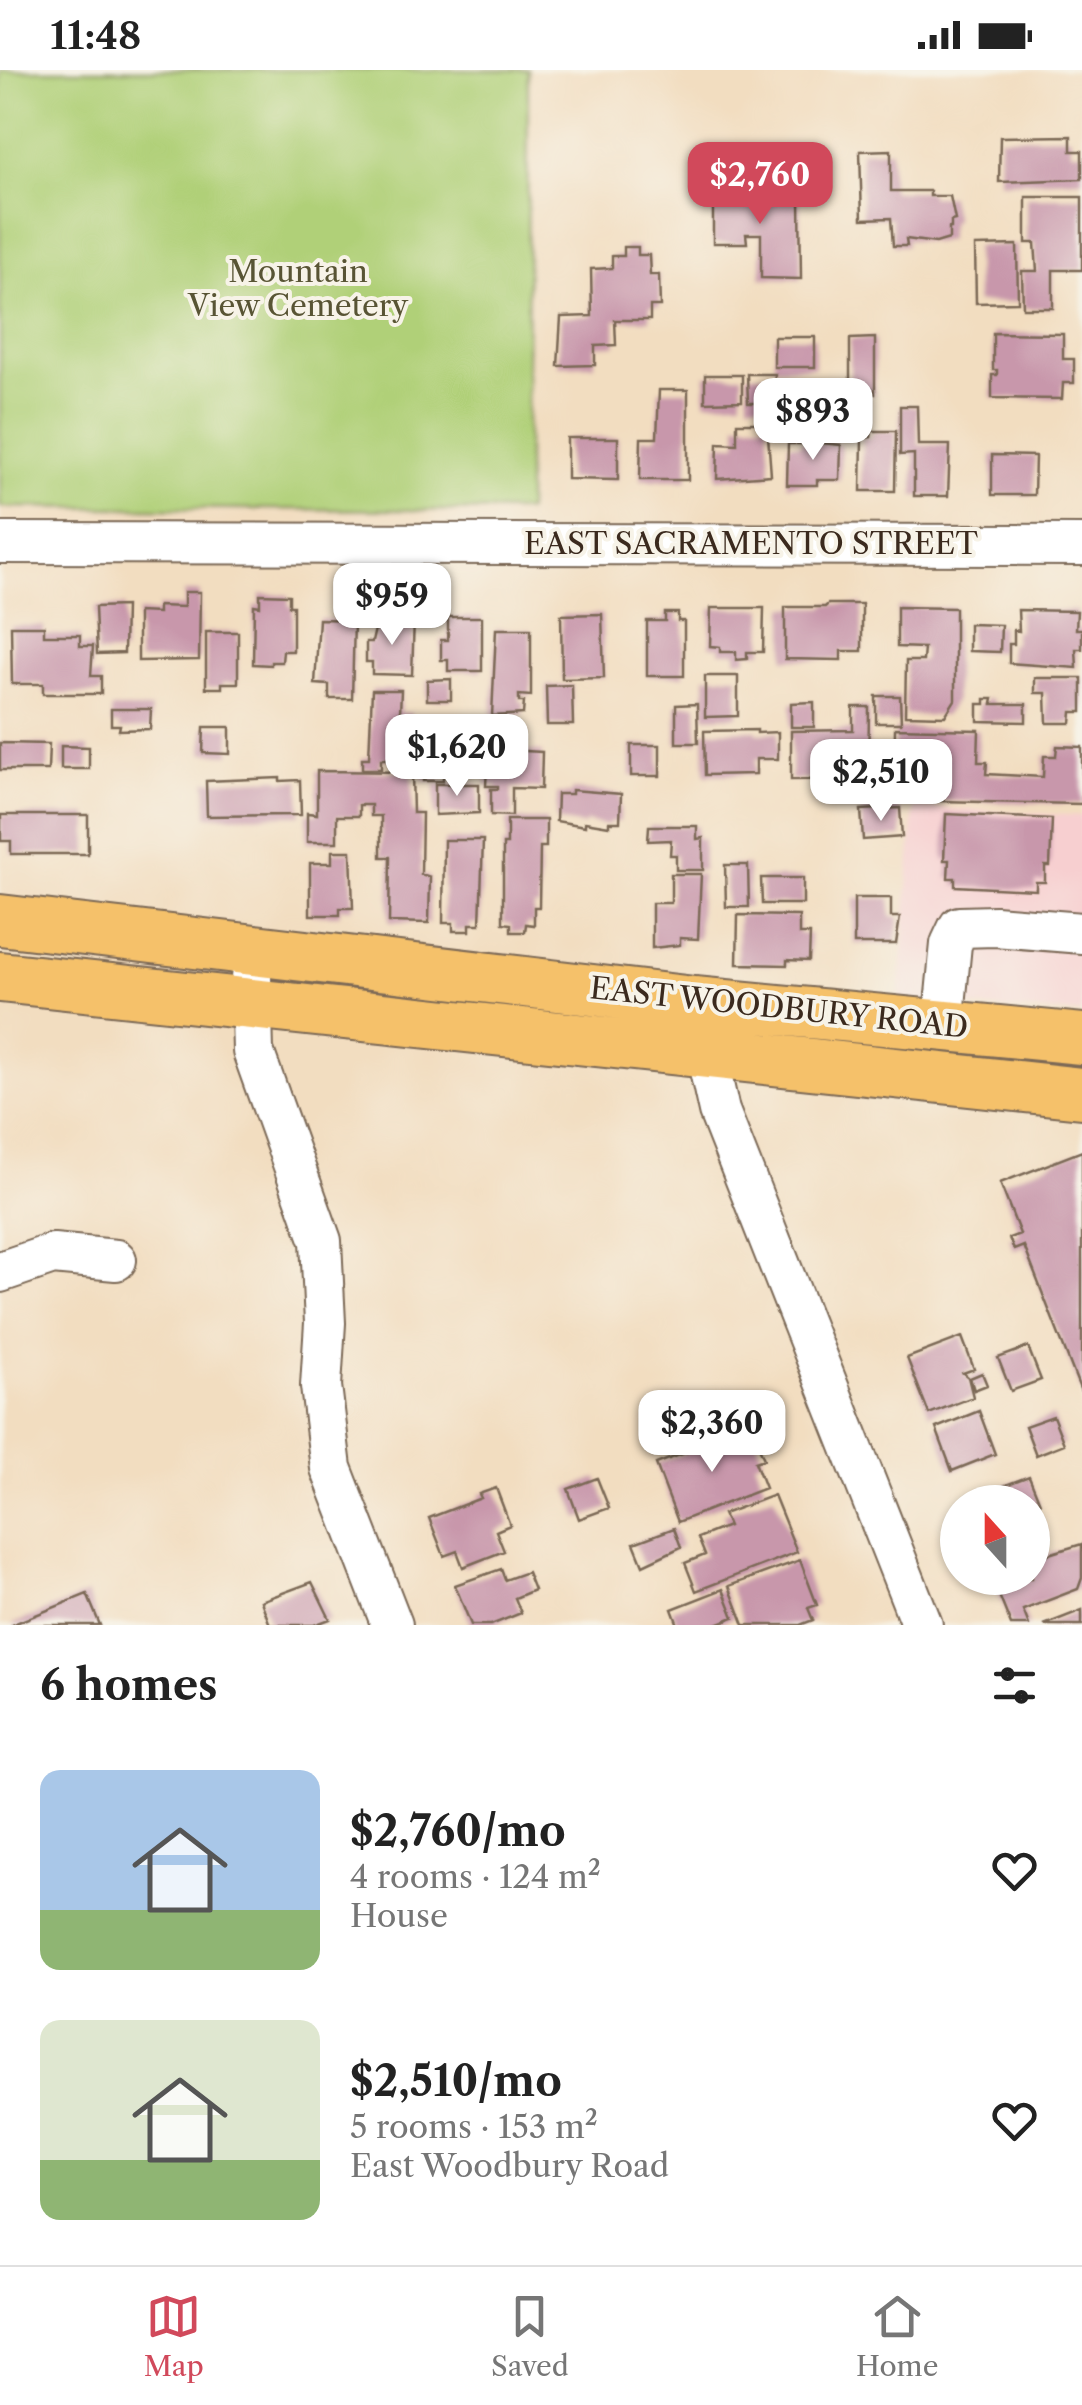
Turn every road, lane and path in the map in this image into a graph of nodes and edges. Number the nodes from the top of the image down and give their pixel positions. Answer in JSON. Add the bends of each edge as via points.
{"nodes":[{"id":1,"x":0,"y":543,"type":"edge"},
{"id":2,"x":1082,"y":545,"type":"edge"},
{"id":3,"x":0,"y":920,"type":"edge"},
{"id":4,"x":1082,"y":933,"type":"edge"},
{"id":5,"x":248,"y":947,"type":"junction"},
{"id":6,"x":0,"y":977,"type":"edge"},
{"id":7,"x":694,"y":1002,"type":"junction"},
{"id":8,"x":253,"y":1005,"type":"junction"},
{"id":9,"x":943,"y":1026,"type":"junction"},
{"id":10,"x":1082,"y":1039,"type":"edge"},
{"id":11,"x":706,"y":1053,"type":"junction"},
{"id":12,"x":1082,"y":1094,"type":"edge"},
{"id":13,"x":116,"y":1260,"type":"dead end"},
{"id":14,"x":0,"y":1272,"type":"edge"},
{"id":15,"x":392,"y":1625,"type":"edge"},
{"id":16,"x":922,"y":1625,"type":"edge"}],
"edges":[{"from":1,"to":2,"type":"street","name":"EAST SACRAMENTO STREET"},
{"from":3,"to":5,"type":"main road","name":"EAST WOODBURY ROAD"},
{"from":4,"to":9,"type":"street","via":[[959,926],[951,944]]},
{"from":5,"to":7,"type":"main road","name":"EAST WOODBURY ROAD"},
{"from":5,"to":8,"type":"street"},
{"from":6,"to":8,"type":"main road","name":"EAST WOODBURY ROAD"},
{"from":7,"to":9,"type":"main road","name":"EAST WOODBURY ROAD"},
{"from":7,"to":11,"type":"street"},
{"from":8,"to":11,"type":"main road","name":"EAST WOODBURY ROAD"},
{"from":8,"to":15,"type":"street","via":[[253,1051],[321,1241],[321,1386],[332,1468]]},
{"from":9,"to":10,"type":"main road","name":"EAST WOODBURY ROAD"},
{"from":11,"to":12,"type":"main road","name":"EAST WOODBURY ROAD"},
{"from":11,"to":16,"type":"street","via":[[720,1111]]},
{"from":13,"to":14,"type":"street","via":[[53,1254]]}]}
